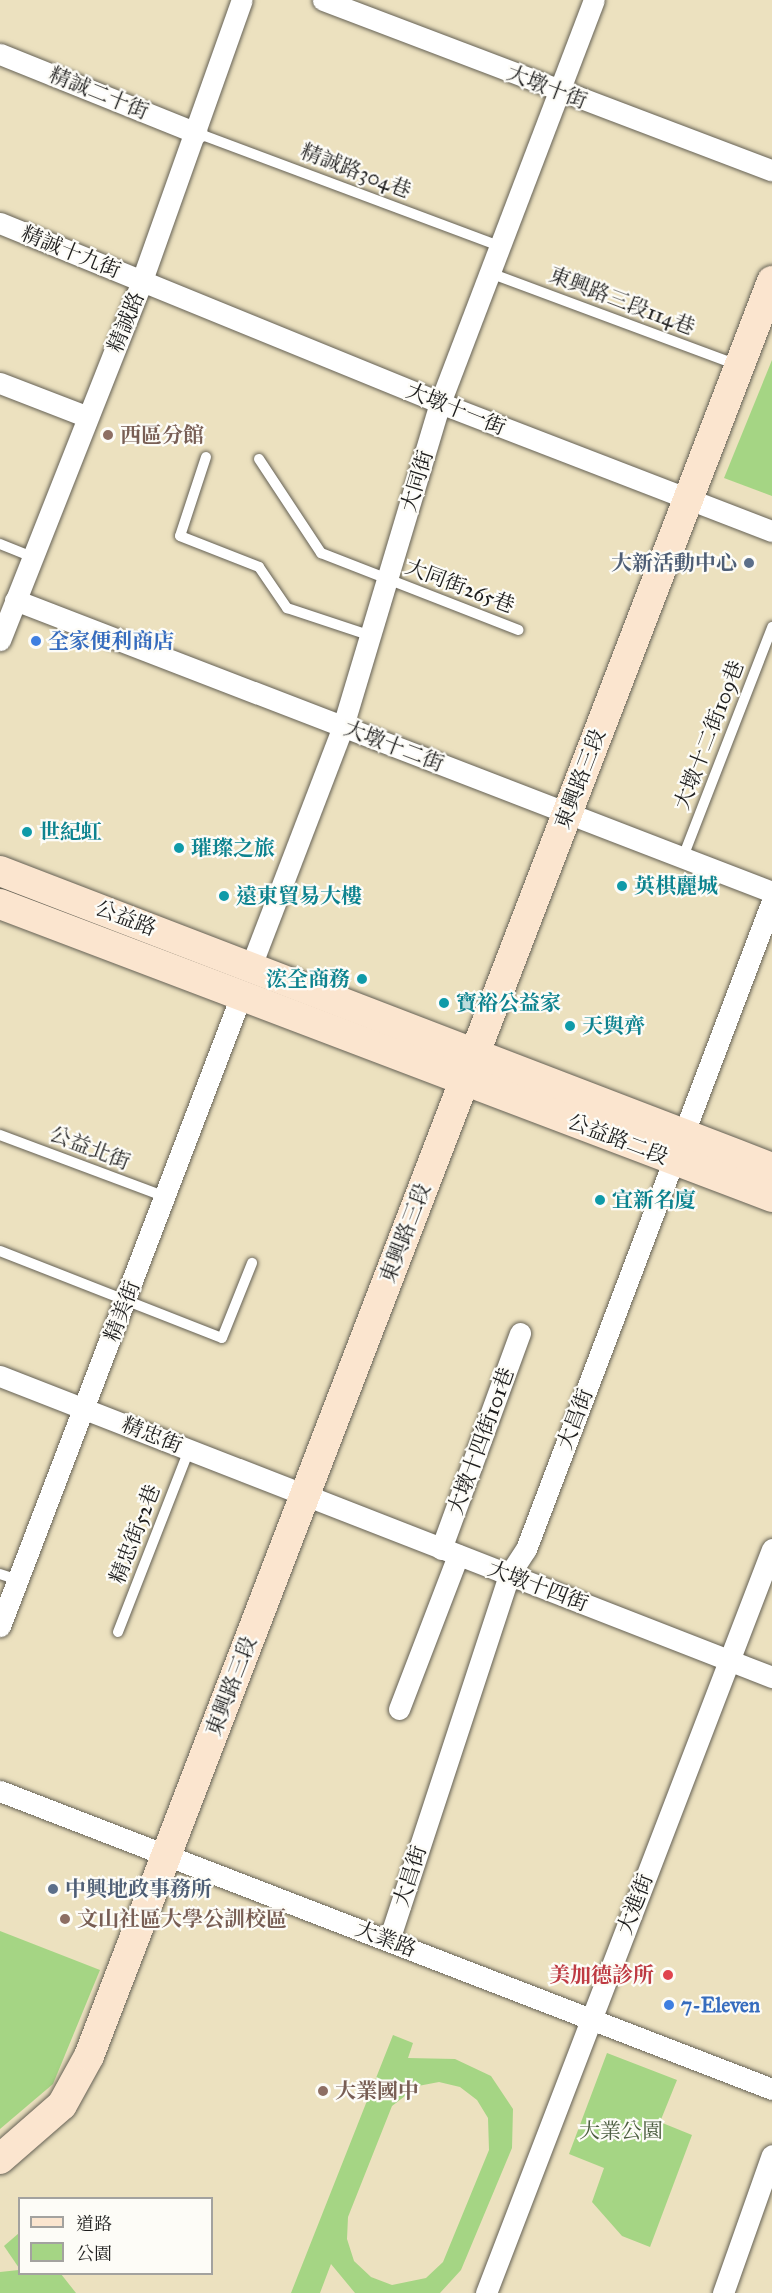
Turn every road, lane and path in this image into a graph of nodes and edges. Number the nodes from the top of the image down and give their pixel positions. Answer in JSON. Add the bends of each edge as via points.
{"nodes":[{"id":1,"x":242,"y":0,"type":"edge"},
{"id":2,"x":323,"y":0,"type":"edge"},
{"id":3,"x":594,"y":0,"type":"edge"},
{"id":4,"x":0,"y":54,"type":"edge"},
{"id":5,"x":559,"y":92,"type":"junction"},
{"id":6,"x":197,"y":133,"type":"junction"},
{"id":7,"x":772,"y":171,"type":"edge"},
{"id":8,"x":0,"y":223,"type":"edge"},
{"id":9,"x":500,"y":246,"type":"junction"},
{"id":10,"x":490,"y":273,"type":"junction"},
{"id":11,"x":772,"y":281,"type":"edge"},
{"id":12,"x":141,"y":284,"type":"junction"},
{"id":13,"x":739,"y":366,"type":"junction"},
{"id":14,"x":0,"y":383,"type":"edge"},
{"id":15,"x":440,"y":403,"type":"junction"},
{"id":16,"x":88,"y":417,"type":"junction"},
{"id":17,"x":206,"y":457,"type":"dead end"},
{"id":18,"x":259,"y":459,"type":"dead end"},
{"id":19,"x":687,"y":500,"type":"junction"},
{"id":20,"x":772,"y":531,"type":"edge"},
{"id":21,"x":0,"y":544,"type":"edge"},
{"id":22,"x":32,"y":557,"type":"junction"},
{"id":23,"x":388,"y":579,"type":"junction"},
{"id":24,"x":15,"y":600,"type":"junction"},
{"id":25,"x":772,"y":627,"type":"edge"},
{"id":26,"x":518,"y":630,"type":"dead end"},
{"id":27,"x":371,"y":636,"type":"junction"},
{"id":28,"x":0,"y":640,"type":"edge"},
{"id":29,"x":344,"y":726,"type":"junction"},
{"id":30,"x":567,"y":813,"type":"junction"},
{"id":31,"x":683,"y":857,"type":"junction"},
{"id":32,"x":0,"y":871,"type":"edge"},
{"id":33,"x":772,"y":891,"type":"edge"},
{"id":34,"x":772,"y":902,"type":"edge"},
{"id":35,"x":0,"y":904,"type":"edge"},
{"id":36,"x":251,"y":966,"type":"junction"},
{"id":37,"x":241,"y":996,"type":"junction"},
{"id":38,"x":476,"y":1051,"type":"junction"},
{"id":39,"x":465,"y":1080,"type":"junction"},
{"id":40,"x":0,"y":1135,"type":"edge"},
{"id":41,"x":679,"y":1147,"type":"junction"},
{"id":42,"x":772,"y":1167,"type":"edge"},
{"id":43,"x":166,"y":1197,"type":"junction"},
{"id":44,"x":772,"y":1197,"type":"edge"},
{"id":45,"x":0,"y":1251,"type":"edge"},
{"id":46,"x":252,"y":1263,"type":"dead end"},
{"id":47,"x":126,"y":1300,"type":"junction"},
{"id":48,"x":520,"y":1333,"type":"dead end"},
{"id":49,"x":0,"y":1376,"type":"edge"},
{"id":50,"x":84,"y":1408,"type":"junction"},
{"id":51,"x":189,"y":1450,"type":"junction"},
{"id":52,"x":304,"y":1496,"type":"junction"},
{"id":53,"x":772,"y":1549,"type":"edge"},
{"id":54,"x":450,"y":1552,"type":"junction"},
{"id":55,"x":509,"y":1575,"type":"junction"},
{"id":56,"x":9,"y":1577,"type":"edge"},
{"id":57,"x":0,"y":1626,"type":"edge"},
{"id":58,"x":118,"y":1632,"type":"dead end"},
{"id":59,"x":730,"y":1660,"type":"junction"},
{"id":60,"x":772,"y":1677,"type":"edge"},
{"id":61,"x":399,"y":1708,"type":"dead end"},
{"id":62,"x":0,"y":1791,"type":"edge"},
{"id":63,"x":166,"y":1855,"type":"junction"},
{"id":64,"x":389,"y":1940,"type":"junction"},
{"id":65,"x":591,"y":2018,"type":"junction"},
{"id":66,"x":772,"y":2089,"type":"edge"},
{"id":67,"x":772,"y":2155,"type":"edge"},
{"id":68,"x":0,"y":2158,"type":"edge"},
{"id":69,"x":486,"y":2293,"type":"edge"},
{"id":70,"x":723,"y":2293,"type":"edge"}],
"edges":[{"from":1,"to":6,"type":"street","name":"精誠路"},
{"from":2,"to":5,"type":"street","name":"大墩十街"},
{"from":3,"to":5,"type":"street","name":"大同街"},
{"from":4,"to":6,"type":"street","name":"精誠二十街"},
{"from":5,"to":7,"type":"street","name":"大墩十街"},
{"from":5,"to":9,"type":"street","name":"大同街"},
{"from":6,"to":9,"type":"lane","name":"精誠路304巷"},
{"from":6,"to":12,"type":"street","name":"精誠路"},
{"from":8,"to":12,"type":"street","name":"精誠十九街","via":[[123,271]]},
{"from":9,"to":10,"type":"street","name":"大同街"},
{"from":10,"to":13,"type":"lane","name":"東興路三段114巷"},
{"from":10,"to":15,"type":"street","name":"大同街"},
{"from":11,"to":13,"type":"street","name":"東興路三段"},
{"from":12,"to":15,"type":"street","name":"大墩十一街"},
{"from":12,"to":16,"type":"street","name":"精誠路"},
{"from":13,"to":19,"type":"street","name":"東興路三段"},
{"from":14,"to":16,"type":"street"},
{"from":15,"to":19,"type":"street","name":"大墩十一街"},
{"from":15,"to":23,"type":"street","name":"大同街"},
{"from":16,"to":22,"type":"street","name":"精誠路"},
{"from":17,"to":27,"type":"lane","via":[[180,536],[259,567],[287,608]]},
{"from":18,"to":23,"type":"lane","name":"大同街265巷","via":[[321,553]]},
{"from":19,"to":20,"type":"street","name":"大墩十一街"},
{"from":19,"to":30,"type":"street","name":"東興路三段"},
{"from":21,"to":22,"type":"lane"},
{"from":22,"to":24,"type":"street","name":"精誠路"},
{"from":23,"to":26,"type":"lane","name":"大同街265巷"},
{"from":23,"to":27,"type":"street","name":"大同街"},
{"from":24,"to":28,"type":"street","name":"精誠路"},
{"from":24,"to":29,"type":"street","name":"大墩十二街"},
{"from":25,"to":31,"type":"lane","name":"大墩十二街109巷"},
{"from":27,"to":29,"type":"street","name":"大同街"},
{"from":29,"to":30,"type":"street","name":"大墩十二街"},
{"from":29,"to":36,"type":"street","name":"大同街"},
{"from":30,"to":31,"type":"street","name":"大墩十二街"},
{"from":30,"to":38,"type":"street","name":"東興路三段"},
{"from":31,"to":33,"type":"street","name":"大墩十二街"},
{"from":32,"to":36,"type":"street","name":"公益路"},
{"from":34,"to":41,"type":"street","name":"大昌街"},
{"from":35,"to":37,"type":"street","name":"公益路"},
{"from":36,"to":37,"type":"street"},
{"from":36,"to":38,"type":"street","name":"公益路"},
{"from":37,"to":39,"type":"street","name":"公益路"},
{"from":37,"to":43,"type":"street","name":"精美街"},
{"from":38,"to":39,"type":"street","name":"東興路三段"},
{"from":38,"to":41,"type":"street","name":"公益路二段"},
{"from":39,"to":41,"type":"street","name":"公益路二段"},
{"from":39,"to":52,"type":"street","name":"東興路三段"},
{"from":40,"to":43,"type":"lane","name":"公益北街"},
{"from":41,"to":42,"type":"street","name":"公益路二段"},
{"from":41,"to":44,"type":"street","name":"公益路二段"},
{"from":41,"to":55,"type":"street","name":"大昌街","via":[[526,1549]]},
{"from":43,"to":47,"type":"street","name":"精美街"},
{"from":45,"to":47,"type":"lane"},
{"from":46,"to":47,"type":"lane","via":[[222,1338]]},
{"from":47,"to":50,"type":"street","name":"精美街"},
{"from":48,"to":54,"type":"street","name":"大墩十四街101巷"},
{"from":49,"to":50,"type":"street","name":"精忠街"},
{"from":50,"to":51,"type":"street","name":"精忠街"},
{"from":50,"to":56,"type":"street","name":"精美街"},
{"from":51,"to":52,"type":"street","name":"精忠街"},
{"from":51,"to":58,"type":"lane","name":"精忠街52巷"},
{"from":52,"to":54,"type":"street","name":"大墩十四街"},
{"from":52,"to":63,"type":"street","name":"東興路三段"},
{"from":53,"to":59,"type":"street","name":"大進街"},
{"from":54,"to":55,"type":"street","name":"大墩十四街"},
{"from":54,"to":61,"type":"street","name":"大墩十四街101巷"},
{"from":55,"to":59,"type":"street","name":"大墩十四街"},
{"from":55,"to":64,"type":"street","name":"大昌街"},
{"from":56,"to":57,"type":"street","name":"精美街"},
{"from":59,"to":60,"type":"street","name":"大墩十四街"},
{"from":59,"to":65,"type":"street","name":"大進街"},
{"from":62,"to":63,"type":"street","name":"大業路"},
{"from":63,"to":64,"type":"street","name":"大業路"},
{"from":63,"to":68,"type":"street","name":"東興路三段","via":[[89,2056],[62,2105]]},
{"from":64,"to":65,"type":"street","name":"大業路"},
{"from":65,"to":66,"type":"street","name":"大業路"},
{"from":65,"to":69,"type":"street","name":"大進街"},
{"from":67,"to":70,"type":"street"}]}
